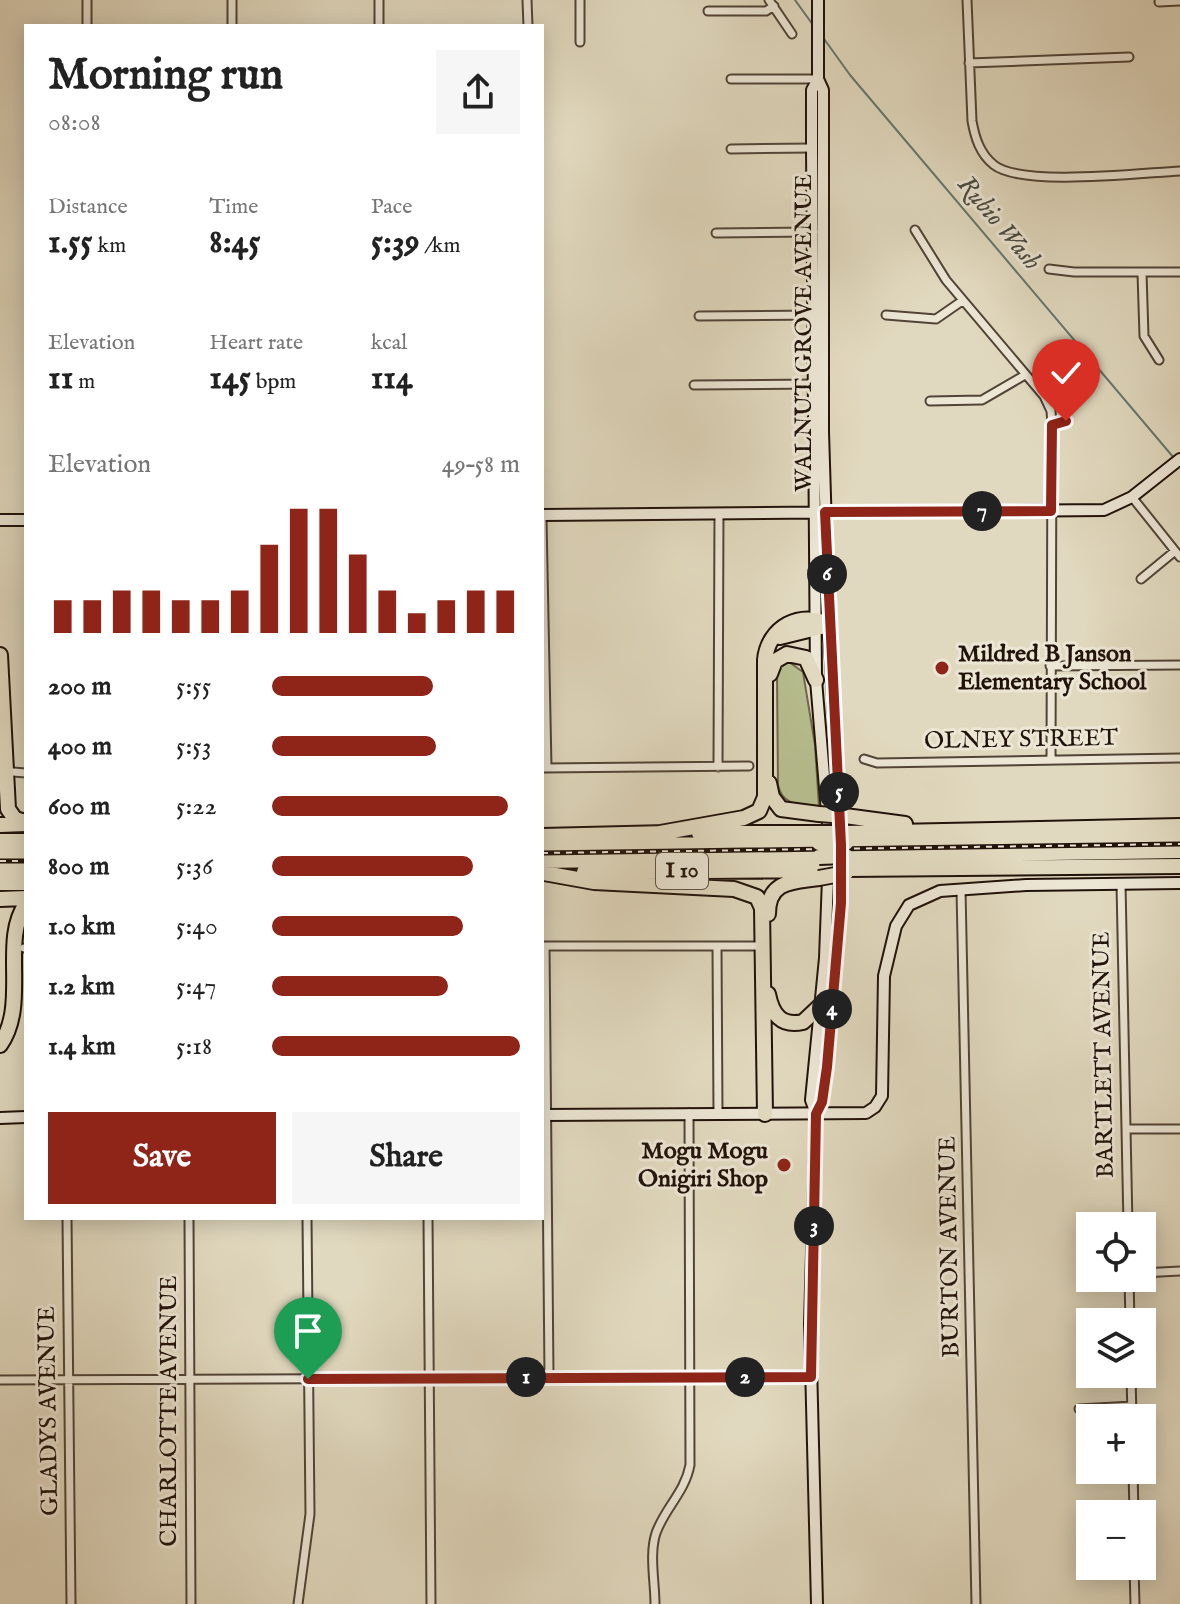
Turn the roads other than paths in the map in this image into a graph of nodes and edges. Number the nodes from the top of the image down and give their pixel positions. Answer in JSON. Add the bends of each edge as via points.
{"nodes":[{"id":1,"x":87,"y":0,"type":"edge"},
{"id":2,"x":232,"y":0,"type":"edge"},
{"id":3,"x":379,"y":0,"type":"edge"},
{"id":4,"x":527,"y":0,"type":"edge"},
{"id":5,"x":580,"y":0,"type":"edge"},
{"id":6,"x":818,"y":0,"type":"edge"},
{"id":7,"x":967,"y":0,"type":"edge"},
{"id":8,"x":1180,"y":1,"type":"edge"},
{"id":9,"x":1159,"y":2,"type":"dead end"},
{"id":10,"x":771,"y":3,"type":"edge"},
{"id":11,"x":708,"y":11,"type":"dead end"},
{"id":12,"x":87,"y":24,"type":"edge"},
{"id":13,"x":232,"y":24,"type":"edge"},
{"id":14,"x":379,"y":24,"type":"edge"},
{"id":15,"x":528,"y":24,"type":"edge"},
{"id":16,"x":792,"y":34,"type":"dead end"},
{"id":17,"x":580,"y":42,"type":"dead end"},
{"id":18,"x":1129,"y":57,"type":"dead end"},
{"id":19,"x":969,"y":63,"type":"junction"},
{"id":20,"x":731,"y":79,"type":"dead end"},
{"id":21,"x":818,"y":79,"type":"junction"},
{"id":22,"x":817,"y":148,"type":"junction"},
{"id":23,"x":731,"y":149,"type":"dead end"},
{"id":24,"x":1180,"y":171,"type":"edge"},
{"id":25,"x":915,"y":230,"type":"dead end"},
{"id":26,"x":818,"y":232,"type":"junction"},
{"id":27,"x":716,"y":233,"type":"dead end"},
{"id":28,"x":1049,"y":269,"type":"dead end"},
{"id":29,"x":1180,"y":272,"type":"edge"},
{"id":30,"x":1142,"y":273,"type":"junction"},
{"id":31,"x":962,"y":301,"type":"junction"},
{"id":32,"x":818,"y":315,"type":"junction"},
{"id":33,"x":886,"y":315,"type":"dead end"},
{"id":34,"x":699,"y":316,"type":"dead end"},
{"id":35,"x":1159,"y":360,"type":"dead end"},
{"id":36,"x":1025,"y":375,"type":"junction"},
{"id":37,"x":818,"y":384,"type":"junction"},
{"id":38,"x":694,"y":385,"type":"dead end"},
{"id":39,"x":930,"y":401,"type":"dead end"},
{"id":40,"x":1066,"y":421,"type":"dead end"},
{"id":41,"x":1052,"y":425,"type":"junction"},
{"id":42,"x":1180,"y":459,"type":"edge"},
{"id":43,"x":1132,"y":497,"type":"junction"},
{"id":44,"x":1051,"y":511,"type":"junction"},
{"id":45,"x":820,"y":512,"type":"junction"},
{"id":46,"x":719,"y":513,"type":"junction"},
{"id":47,"x":544,"y":517,"type":"edge"},
{"id":48,"x":0,"y":520,"type":"edge"},
{"id":49,"x":24,"y":520,"type":"edge"},
{"id":50,"x":1177,"y":554,"type":"edge"},
{"id":51,"x":1141,"y":579,"type":"dead end"},
{"id":52,"x":819,"y":624,"type":"junction"},
{"id":53,"x":0,"y":655,"type":"edge"},
{"id":54,"x":1180,"y":665,"type":"edge"},
{"id":55,"x":1050,"y":666,"type":"junction"},
{"id":56,"x":770,"y":674,"type":"junction"},
{"id":57,"x":816,"y":680,"type":"junction"},
{"id":58,"x":1180,"y":758,"type":"edge"},
{"id":59,"x":864,"y":759,"type":"dead end"},
{"id":60,"x":1051,"y":760,"type":"junction"},
{"id":61,"x":749,"y":766,"type":"dead end"},
{"id":62,"x":718,"y":767,"type":"junction"},
{"id":63,"x":544,"y":768,"type":"edge"},
{"id":64,"x":13,"y":772,"type":"dead end"},
{"id":65,"x":24,"y":773,"type":"edge"},
{"id":66,"x":24,"y":822,"type":"edge"},
{"id":67,"x":24,"y":823,"type":"edge"},
{"id":68,"x":0,"y":825,"type":"edge"},
{"id":69,"x":1180,"y":826,"type":"edge"},
{"id":70,"x":949,"y":830,"type":"junction"},
{"id":71,"x":660,"y":833,"type":"junction"},
{"id":72,"x":544,"y":836,"type":"edge"},
{"id":73,"x":1180,"y":838,"type":"edge"},
{"id":74,"x":0,"y":841,"type":"edge"},
{"id":75,"x":24,"y":841,"type":"edge"},
{"id":76,"x":544,"y":846,"type":"edge"},
{"id":77,"x":1180,"y":851,"type":"edge"},
{"id":78,"x":0,"y":855,"type":"edge"},
{"id":79,"x":24,"y":855,"type":"edge"},
{"id":80,"x":819,"y":856,"type":"junction"},
{"id":81,"x":847,"y":857,"type":"junction"},
{"id":82,"x":1180,"y":866,"type":"edge"},
{"id":83,"x":544,"y":869,"type":"edge"},
{"id":84,"x":544,"y":869,"type":"edge"},
{"id":85,"x":0,"y":870,"type":"edge"},
{"id":86,"x":24,"y":870,"type":"edge"},
{"id":87,"x":0,"y":883,"type":"edge"},
{"id":88,"x":24,"y":883,"type":"edge"},
{"id":89,"x":1180,"y":883,"type":"edge"},
{"id":90,"x":1121,"y":884,"type":"junction"},
{"id":91,"x":961,"y":890,"type":"junction"},
{"id":92,"x":24,"y":898,"type":"edge"},
{"id":93,"x":0,"y":899,"type":"edge"},
{"id":94,"x":24,"y":906,"type":"edge"},
{"id":95,"x":2,"y":921,"type":"dead end"},
{"id":96,"x":544,"y":946,"type":"edge"},
{"id":97,"x":717,"y":946,"type":"junction"},
{"id":98,"x":757,"y":946,"type":"dead end"},
{"id":99,"x":768,"y":994,"type":"junction"},
{"id":100,"x":820,"y":1006,"type":"junction"},
{"id":101,"x":0,"y":1030,"type":"edge"},
{"id":102,"x":544,"y":1030,"type":"edge"},
{"id":103,"x":0,"y":1045,"type":"edge"},
{"id":104,"x":689,"y":1113,"type":"junction"},
{"id":105,"x":718,"y":1113,"type":"junction"},
{"id":106,"x":765,"y":1114,"type":"junction"},
{"id":107,"x":816,"y":1114,"type":"junction"},
{"id":108,"x":545,"y":1115,"type":"edge"},
{"id":109,"x":24,"y":1117,"type":"edge"},
{"id":110,"x":0,"y":1118,"type":"edge"},
{"id":111,"x":1126,"y":1129,"type":"junction"},
{"id":112,"x":1180,"y":1129,"type":"edge"},
{"id":113,"x":1128,"y":1212,"type":"edge"},
{"id":114,"x":67,"y":1220,"type":"edge"},
{"id":115,"x":189,"y":1220,"type":"edge"},
{"id":116,"x":307,"y":1220,"type":"edge"},
{"id":117,"x":428,"y":1220,"type":"edge"},
{"id":118,"x":1180,"y":1271,"type":"edge"},
{"id":119,"x":1156,"y":1272,"type":"edge"},
{"id":120,"x":549,"y":1376,"type":"junction"},
{"id":121,"x":690,"y":1377,"type":"junction"},
{"id":122,"x":811,"y":1377,"type":"junction"},
{"id":123,"x":428,"y":1378,"type":"junction"},
{"id":124,"x":189,"y":1379,"type":"junction"},
{"id":125,"x":308,"y":1379,"type":"junction"},
{"id":126,"x":0,"y":1380,"type":"edge"},
{"id":127,"x":69,"y":1380,"type":"junction"},
{"id":128,"x":1134,"y":1580,"type":"edge"},
{"id":129,"x":71,"y":1604,"type":"edge"},
{"id":130,"x":191,"y":1604,"type":"edge"},
{"id":131,"x":298,"y":1604,"type":"edge"},
{"id":132,"x":431,"y":1604,"type":"edge"},
{"id":133,"x":655,"y":1604,"type":"edge"},
{"id":134,"x":817,"y":1604,"type":"edge"},
{"id":135,"x":976,"y":1604,"type":"edge"},
{"id":136,"x":1135,"y":1604,"type":"edge"}],
"edges":[{"from":1,"to":12,"type":"street"},
{"from":2,"to":13,"type":"street"},
{"from":3,"to":14,"type":"street"},
{"from":4,"to":15,"type":"street"},
{"from":5,"to":17,"type":"street"},
{"from":6,"to":21,"type":"main road","name":"WALNUT GROVE AVENUE"},
{"from":7,"to":19,"type":"street"},
{"from":8,"to":9,"type":"street"},
{"from":10,"to":11,"type":"street","via":[[766,11]]},
{"from":10,"to":16,"type":"street"},
{"from":18,"to":19,"type":"street"},
{"from":19,"to":24,"type":"street","via":[[976,141],[995,165],[1021,177]]},
{"from":20,"to":21,"type":"street"},
{"from":21,"to":22,"type":"main road","name":"WALNUT GROVE AVENUE","via":[[812,90]]},
{"from":22,"to":23,"type":"street"},
{"from":22,"to":26,"type":"main road","name":"WALNUT GROVE AVENUE"},
{"from":25,"to":31,"type":"street"},
{"from":26,"to":27,"type":"street"},
{"from":26,"to":32,"type":"main road","name":"WALNUT GROVE AVENUE"},
{"from":28,"to":30,"type":"street"},
{"from":29,"to":30,"type":"street"},
{"from":30,"to":35,"type":"street","via":[[1144,336]]},
{"from":31,"to":33,"type":"street","via":[[936,319]]},
{"from":31,"to":36,"type":"street"},
{"from":32,"to":34,"type":"street"},
{"from":32,"to":37,"type":"main road","name":"WALNUT GROVE AVENUE"},
{"from":36,"to":39,"type":"street","via":[[982,400]]},
{"from":36,"to":41,"type":"street","via":[[1044,396]]},
{"from":37,"to":38,"type":"street"},
{"from":37,"to":45,"type":"main road","name":"WALNUT GROVE AVENUE"},
{"from":40,"to":41,"type":"street"},
{"from":41,"to":44,"type":"street"},
{"from":42,"to":43,"type":"main road"},
{"from":43,"to":44,"type":"main road","via":[[1104,510]]},
{"from":43,"to":50,"type":"street"},
{"from":44,"to":45,"type":"main road"},
{"from":44,"to":55,"type":"street"},
{"from":45,"to":46,"type":"main road"},
{"from":45,"to":52,"type":"main road","name":"WALNUT GROVE AVENUE"},
{"from":45,"to":52,"type":"main road","name":"WALNUT GROVE AVENUE"},
{"from":46,"to":47,"type":"main road"},
{"from":46,"to":62,"type":"street"},
{"from":48,"to":49,"type":"main road"},
{"from":50,"to":51,"type":"street"},
{"from":52,"to":56,"type":"highway","via":[[777,639]]},
{"from":52,"to":57,"type":"main road","name":"WALNUT GROVE AVENUE"},
{"from":52,"to":71,"type":"highway","via":[[782,628],[766,650],[763,805],[744,818]]},
{"from":52,"to":107,"type":"main road","name":"WALNUT GROVE AVENUE","via":[[841,845],[841,903],[827,1067]]},
{"from":53,"to":66,"type":"highway","via":[[8,809]]},
{"from":54,"to":55,"type":"street"},
{"from":55,"to":60,"type":"street"},
{"from":56,"to":57,"type":"highway","via":[[775,661],[793,654],[806,658]]},
{"from":56,"to":70,"type":"highway","bridge":true,"via":[[772,797],[788,812]]},
{"from":57,"to":100,"type":"main road","name":"WALNUT GROVE AVENUE","via":[[829,846]]},
{"from":58,"to":60,"type":"street","name":"OLNEY STREET"},
{"from":59,"to":60,"type":"street","name":"OLNEY STREET"},
{"from":61,"to":62,"type":"street"},
{"from":62,"to":63,"type":"street"},
{"from":64,"to":65,"type":"street"},
{"from":67,"to":68,"type":"highway"},
{"from":69,"to":70,"type":"highway","number":"I 10"},
{"from":70,"to":81,"type":"highway","number":"I 10"},
{"from":71,"to":72,"type":"highway","number":"I 10"},
{"from":71,"to":80,"type":"highway","number":"I 10"},
{"from":73,"to":81,"type":"highway"},
{"from":74,"to":75,"type":"highway"},
{"from":76,"to":80,"type":"highway"},
{"from":77,"to":81,"type":"highway"},
{"from":78,"to":79,"type":"highway"},
{"from":80,"to":81,"type":"highway","bridge":true},
{"from":80,"to":81,"type":"highway","bridge":true},
{"from":80,"to":81,"type":"highway","number":"I 10","bridge":true},
{"from":80,"to":83,"type":"highway","number":"I 10"},
{"from":80,"to":99,"type":"highway","via":[[769,896]]},
{"from":81,"to":82,"type":"highway","number":"I 10"},
{"from":84,"to":106,"type":"highway","via":[[594,882],[734,889],[757,897],[762,908]]},
{"from":85,"to":86,"type":"highway"},
{"from":87,"to":88,"type":"highway"},
{"from":89,"to":90,"type":"main road"},
{"from":90,"to":91,"type":"main road"},
{"from":90,"to":111,"type":"street","name":"BARTLETT AVENUE"},
{"from":91,"to":107,"type":"main road","via":[[929,893],[900,915],[884,976],[882,1091],[875,1107],[860,1114]]},
{"from":91,"to":135,"type":"street","name":"BURTON AVENUE"},
{"from":92,"to":93,"type":"highway"},
{"from":94,"to":103,"type":"highway","via":[[8,933],[8,1019]]},
{"from":95,"to":101,"type":"highway","via":[[5,995]]},
{"from":96,"to":97,"type":"street"},
{"from":97,"to":98,"type":"street"},
{"from":97,"to":105,"type":"street"},
{"from":99,"to":100,"type":"highway","via":[[775,1014],[788,1023],[803,1022]]},
{"from":99,"to":106,"type":"highway"},
{"from":100,"to":107,"type":"main road","name":"WALNUT GROVE AVENUE","via":[[811,1100]]},
{"from":102,"to":108,"type":"street"},
{"from":104,"to":105,"type":"main road"},
{"from":104,"to":108,"type":"main road"},
{"from":104,"to":121,"type":"street"},
{"from":105,"to":106,"type":"main road"},
{"from":106,"to":107,"type":"main road"},
{"from":107,"to":122,"type":"main road","name":"WALNUT GROVE AVENUE"},
{"from":108,"to":120,"type":"street"},
{"from":109,"to":110,"type":"main road"},
{"from":111,"to":112,"type":"street"},
{"from":111,"to":113,"type":"street","name":"BARTLETT AVENUE"},
{"from":114,"to":127,"type":"street","name":"GLADYS AVENUE"},
{"from":115,"to":124,"type":"street","name":"CHARLOTTE AVENUE"},
{"from":116,"to":125,"type":"street"},
{"from":117,"to":123,"type":"street"},
{"from":118,"to":119,"type":"street"},
{"from":120,"to":121,"type":"street"},
{"from":120,"to":123,"type":"street"},
{"from":121,"to":122,"type":"street"},
{"from":121,"to":133,"type":"street","via":[[688,1478],[656,1531]]},
{"from":122,"to":134,"type":"main road","name":"WALNUT GROVE AVENUE"},
{"from":123,"to":125,"type":"street"},
{"from":123,"to":132,"type":"street"},
{"from":124,"to":125,"type":"street"},
{"from":124,"to":127,"type":"street"},
{"from":124,"to":130,"type":"street","name":"CHARLOTTE AVENUE"},
{"from":125,"to":131,"type":"street","via":[[310,1514]]},
{"from":126,"to":127,"type":"street"},
{"from":127,"to":129,"type":"street","name":"GLADYS AVENUE"},
{"from":128,"to":136,"type":"street"}]}
